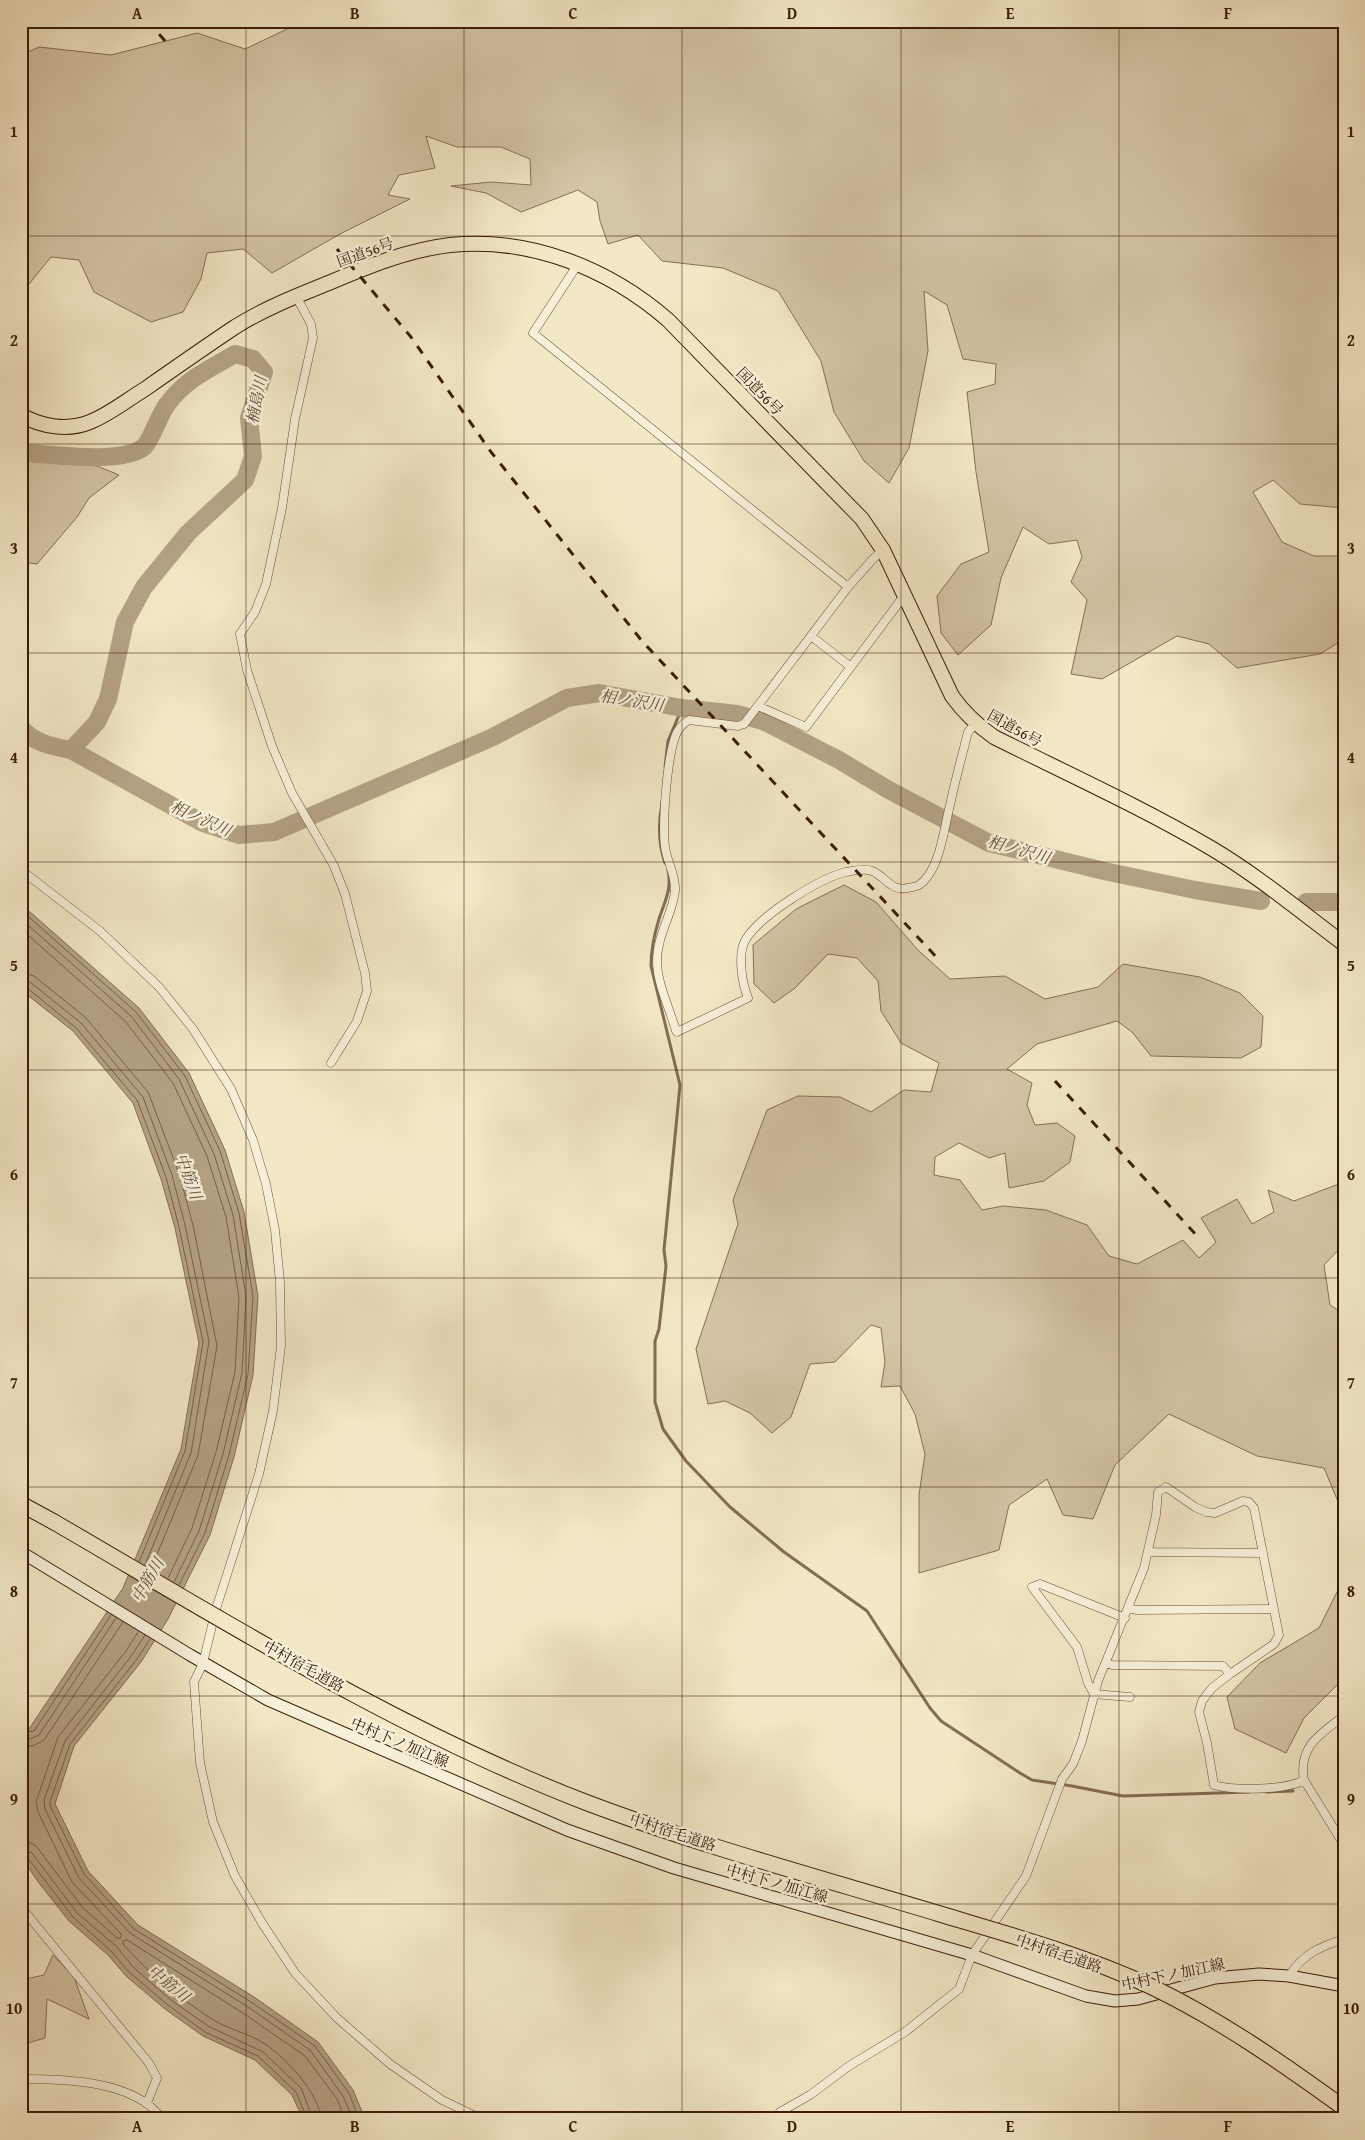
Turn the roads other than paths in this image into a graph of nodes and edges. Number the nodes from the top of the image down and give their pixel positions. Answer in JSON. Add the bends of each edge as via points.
{"nodes":[{"id":1,"x":578,"y":264,"type":"junction"},
{"id":2,"x":296,"y":296,"type":"junction"},
{"id":3,"x":21,"y":414,"type":"edge"},
{"id":4,"x":883,"y":550,"type":"junction"},
{"id":5,"x":848,"y":587,"type":"junction"},
{"id":6,"x":906,"y":599,"type":"junction"},
{"id":7,"x":811,"y":636,"type":"junction"},
{"id":8,"x":851,"y":667,"type":"junction"},
{"id":9,"x":756,"y":708,"type":"junction"},
{"id":10,"x":975,"y":724,"type":"junction"},
{"id":11,"x":21,"y":870,"type":"edge"},
{"id":12,"x":1344,"y":944,"type":"edge"},
{"id":13,"x":331,"y":1063,"type":"dead end"},
{"id":14,"x":21,"y":1504,"type":"edge"},
{"id":15,"x":21,"y":1552,"type":"edge"},
{"id":16,"x":1149,"y":1552,"type":"junction"},
{"id":17,"x":1264,"y":1553,"type":"junction"},
{"id":18,"x":1129,"y":1608,"type":"junction"},
{"id":19,"x":1274,"y":1609,"type":"junction"},
{"id":20,"x":1125,"y":1618,"type":"junction"},
{"id":21,"x":203,"y":1663,"type":"junction"},
{"id":22,"x":1106,"y":1663,"type":"junction"},
{"id":23,"x":1230,"y":1674,"type":"junction"},
{"id":24,"x":1094,"y":1694,"type":"junction"},
{"id":25,"x":1130,"y":1697,"type":"dead end"},
{"id":26,"x":1344,"y":1716,"type":"edge"},
{"id":27,"x":1304,"y":1780,"type":"junction"},
{"id":28,"x":1344,"y":1845,"type":"edge"},
{"id":29,"x":21,"y":1907,"type":"edge"},
{"id":30,"x":1344,"y":1939,"type":"edge"},
{"id":31,"x":972,"y":1955,"type":"junction"},
{"id":32,"x":1289,"y":1976,"type":"junction"},
{"id":33,"x":1344,"y":1986,"type":"edge"},
{"id":34,"x":21,"y":2079,"type":"edge"},
{"id":35,"x":147,"y":2103,"type":"junction"},
{"id":36,"x":1344,"y":2108,"type":"edge"},
{"id":37,"x":162,"y":2119,"type":"edge"},
{"id":38,"x":482,"y":2119,"type":"edge"},
{"id":39,"x":775,"y":2119,"type":"edge"}],
"edges":[{"from":1,"to":2,"type":"highway","name":"国道56号","via":[[546,252],[508,246],[448,245],[378,263]]},
{"from":1,"to":4,"type":"highway","name":"国道56号","via":[[645,300],[668,320],[862,519]]},
{"from":1,"to":5,"type":"street","via":[[533,333]]},
{"from":2,"to":3,"type":"highway","name":"国道56号","via":[[237,326],[90,422],[62,427]]},
{"from":2,"to":13,"type":"street","via":[[311,324],[313,338],[266,584],[255,612],[240,634],[272,746],[298,803],[334,866],[345,894],[365,973],[367,991],[357,1021]]},
{"from":4,"to":5,"type":"street"},
{"from":4,"to":6,"type":"highway","name":"国道56号"},
{"from":5,"to":7,"type":"street"},
{"from":6,"to":8,"type":"street","via":[[900,601]]},
{"from":6,"to":10,"type":"highway","name":"国道56号","via":[[952,696]]},
{"from":7,"to":8,"type":"street"},
{"from":7,"to":9,"type":"street"},
{"from":8,"to":9,"type":"street","via":[[806,727]]},
{"from":9,"to":10,"type":"street","via":[[744,724],[689,720],[675,735],[665,808],[665,848],[675,892],[661,932],[657,961],[676,1031],[748,998],[742,983],[745,940],[761,922],[816,885],[844,872],[864,870],[873,871],[892,886],[903,889],[918,886],[938,855],[968,732]]},
{"from":10,"to":12,"type":"highway","name":"国道56号","via":[[994,737],[1211,848]]},
{"from":11,"to":21,"type":"street","via":[[100,931],[158,987],[193,1029],[231,1089],[253,1140],[266,1184],[275,1230],[282,1346],[273,1411],[259,1474],[216,1609]]},
{"from":14,"to":36,"type":"highway","name":"中村宿毛道路","bridge":true,"via":[[326,1679],[511,1772],[658,1828],[986,1928],[1140,1982],[1205,2015],[1284,2064]]},
{"from":15,"to":21,"type":"main road","name":"中村下ノ加江線"},
{"from":16,"to":17,"type":"street"},
{"from":16,"to":17,"type":"street","via":[[1158,1492],[1166,1487],[1206,1512],[1214,1513],[1243,1501],[1249,1502],[1254,1508]]},
{"from":16,"to":18,"type":"street"},
{"from":17,"to":19,"type":"street"},
{"from":18,"to":19,"type":"street"},
{"from":18,"to":20,"type":"street"},
{"from":19,"to":23,"type":"street","via":[[1279,1636],[1274,1644]]},
{"from":20,"to":22,"type":"street"},
{"from":20,"to":24,"type":"street","via":[[1040,1584],[1032,1587],[1077,1647]]},
{"from":21,"to":31,"type":"main road","name":"中村下ノ加江線","via":[[284,1707],[567,1830],[674,1868]]},
{"from":21,"to":38,"type":"street","via":[[194,1682],[195,1704],[200,1763],[213,1822],[235,1876],[262,1923],[295,1973],[337,2018],[390,2064],[435,2094]]},
{"from":22,"to":23,"type":"street","via":[[1223,1666]]},
{"from":22,"to":24,"type":"street"},
{"from":23,"to":27,"type":"street","via":[[1212,1688],[1202,1701],[1199,1712],[1214,1785],[1226,1789],[1272,1787],[1296,1785]]},
{"from":24,"to":25,"type":"street"},
{"from":24,"to":31,"type":"street","via":[[1082,1741],[1073,1764],[1062,1779],[1026,1876]]},
{"from":26,"to":27,"type":"street","via":[[1312,1743],[1304,1755]]},
{"from":27,"to":28,"type":"street"},
{"from":29,"to":35,"type":"street","via":[[149,2063],[157,2078]]},
{"from":30,"to":32,"type":"street","via":[[1311,1952],[1298,1961]]},
{"from":31,"to":32,"type":"main road","name":"中村下ノ加江線","via":[[1086,1996],[1115,2001],[1138,1999],[1215,1978],[1259,1974]]},
{"from":31,"to":39,"type":"street","via":[[959,1990],[905,2032],[780,2112]]},
{"from":32,"to":33,"type":"main road","name":"中村下ノ加江線"},
{"from":34,"to":35,"type":"street","via":[[62,2079],[99,2085]]},
{"from":35,"to":37,"type":"street"}]}
